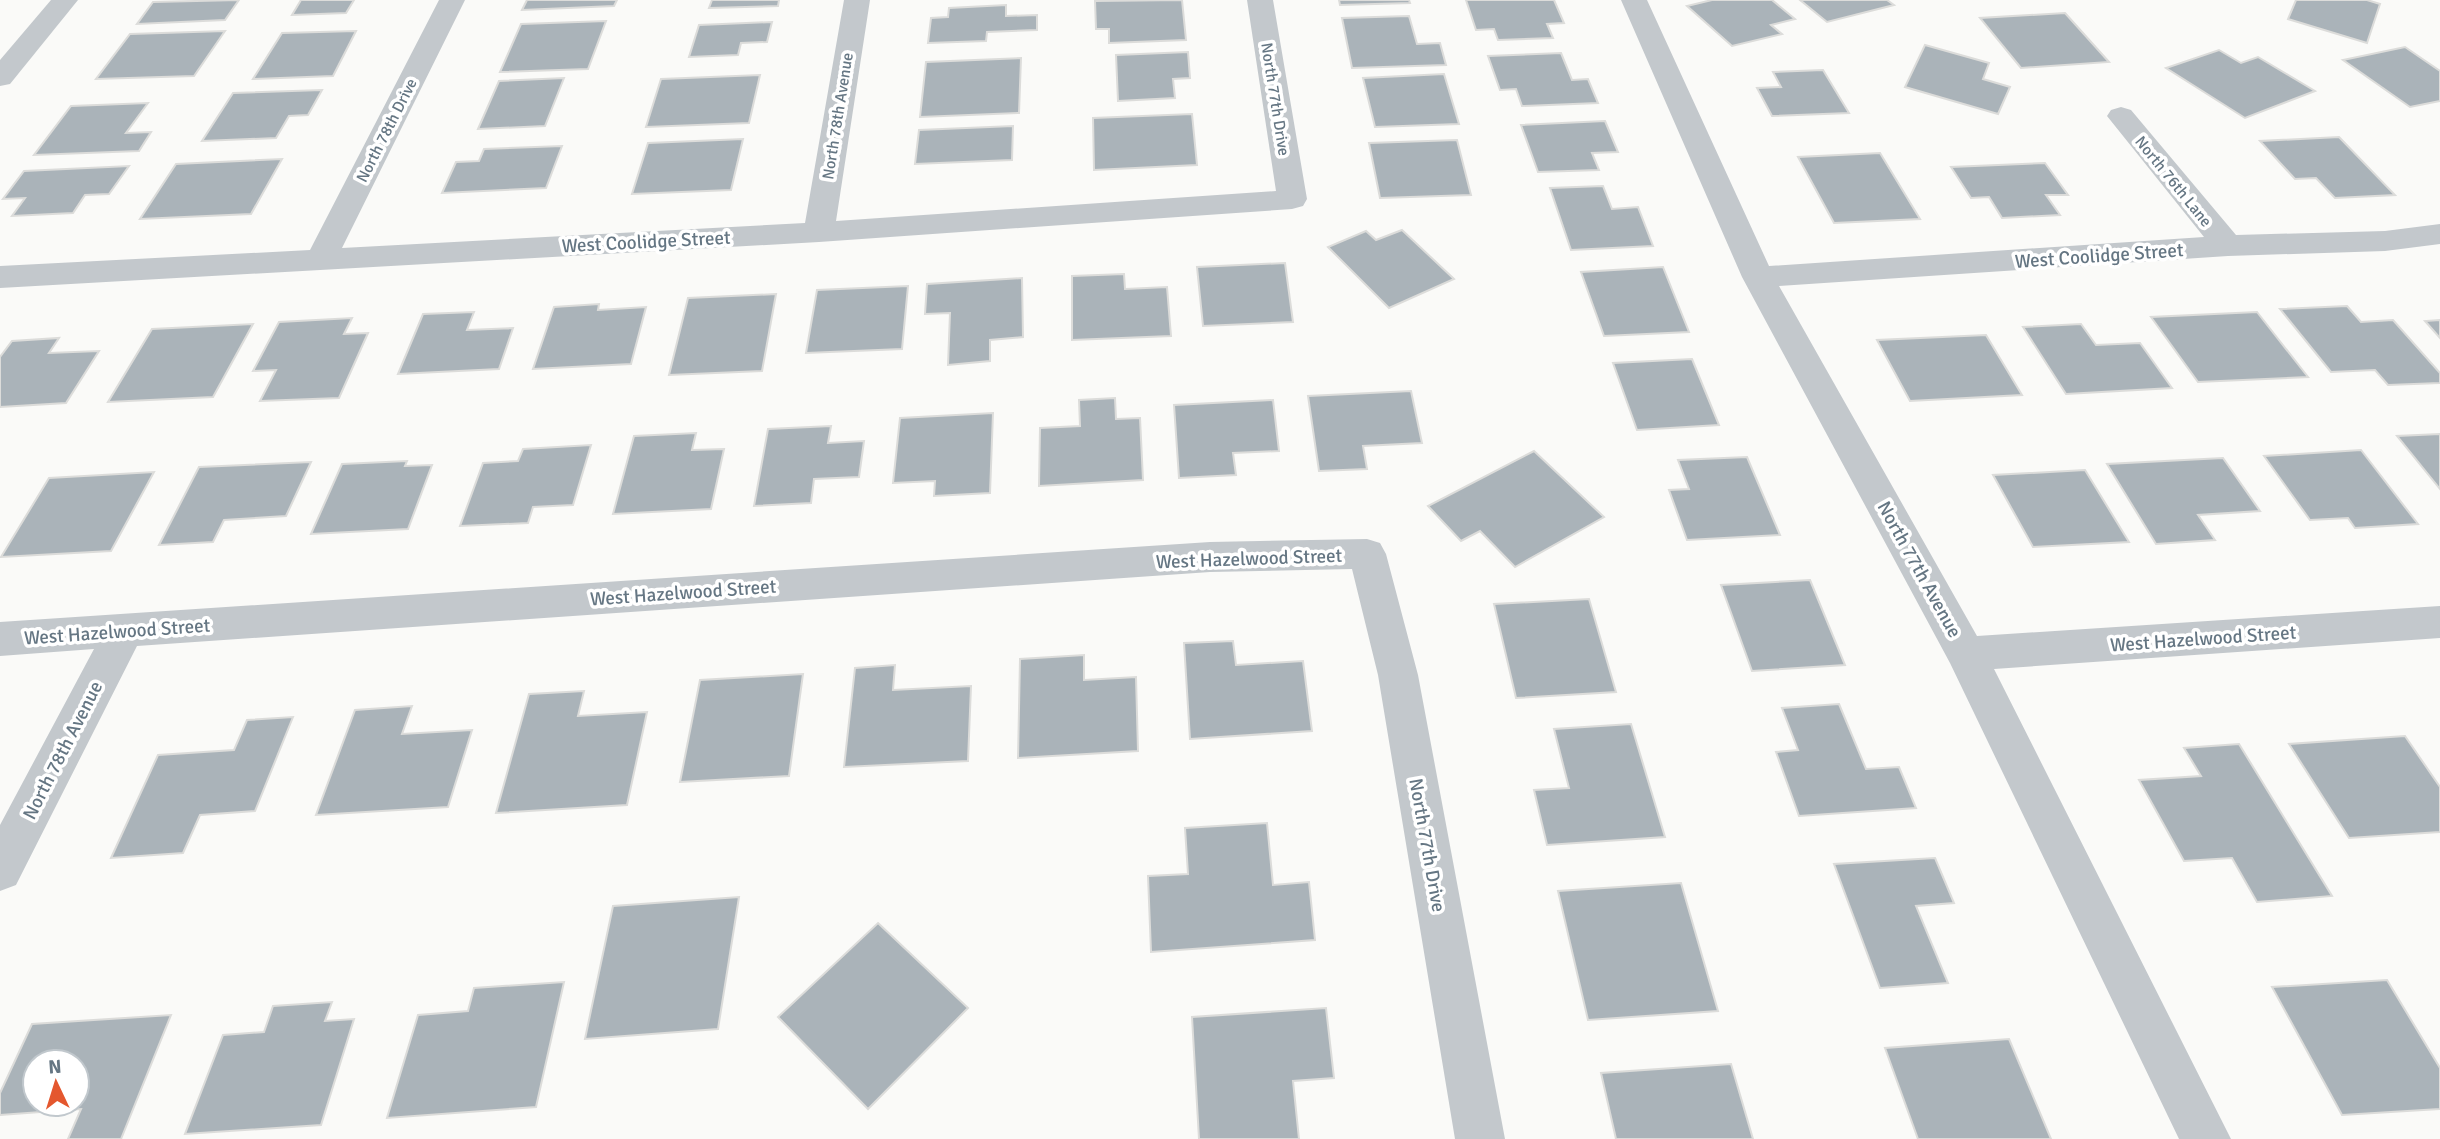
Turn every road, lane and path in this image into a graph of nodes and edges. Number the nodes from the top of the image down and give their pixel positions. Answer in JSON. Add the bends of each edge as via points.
{"nodes":[{"id":1,"x":65,"y":0,"type":"edge"},
{"id":2,"x":452,"y":0,"type":"edge"},
{"id":3,"x":857,"y":0,"type":"edge"},
{"id":4,"x":1260,"y":0,"type":"edge"},
{"id":5,"x":1634,"y":0,"type":"edge"},
{"id":6,"x":0,"y":78,"type":"edge"},
{"id":7,"x":2121,"y":116,"type":"dead end"},
{"id":8,"x":1292,"y":199,"type":"joint"},
{"id":9,"x":819,"y":232,"type":"junction"},
{"id":10,"x":2440,"y":234,"type":"edge"},
{"id":11,"x":2228,"y":246,"type":"junction"},
{"id":12,"x":320,"y":260,"type":"junction"},
{"id":13,"x":0,"y":277,"type":"edge"},
{"id":14,"x":1758,"y":277,"type":"junction"},
{"id":15,"x":1367,"y":554,"type":"joint"},
{"id":16,"x":2440,"y":622,"type":"edge"},
{"id":17,"x":125,"y":630,"type":"junction"},
{"id":18,"x":0,"y":639,"type":"edge"},
{"id":19,"x":1966,"y":654,"type":"junction"},
{"id":20,"x":0,"y":870,"type":"edge"},
{"id":21,"x":1480,"y":1139,"type":"edge"},
{"id":22,"x":2206,"y":1139,"type":"edge"}],
"edges":[{"from":1,"to":6,"type":"street"},
{"from":2,"to":12,"type":"street","name":"North 78th Drive"},
{"from":3,"to":9,"type":"street","name":"North 78th Avenue"},
{"from":4,"to":8,"type":"street","name":"North 77th Drive"},
{"from":5,"to":14,"type":"street","name":"North 77th Avenue"},
{"from":7,"to":11,"type":"street","name":"North 76th Lane"},
{"from":8,"to":9,"type":"street","name":"West Coolidge Street"},
{"from":9,"to":12,"type":"street","name":"West Coolidge Street"},
{"from":10,"to":11,"type":"street","name":"West Coolidge Street","via":[[2385,241]]},
{"from":11,"to":14,"type":"street","name":"West Coolidge Street"},
{"from":12,"to":13,"type":"street","name":"West Coolidge Street"},
{"from":14,"to":19,"type":"street","name":"North 77th Avenue"},
{"from":15,"to":17,"type":"street","name":"West Hazelwood Street","via":[[1210,557]]},
{"from":15,"to":21,"type":"street","name":"North 77th Drive","via":[[1398,675]]},
{"from":16,"to":19,"type":"street","name":"West Hazelwood Street"},
{"from":17,"to":18,"type":"street","name":"West Hazelwood Street"},
{"from":17,"to":20,"type":"street","name":"North 78th Avenue"},
{"from":19,"to":22,"type":"street","name":"North 77th Avenue"}]}
